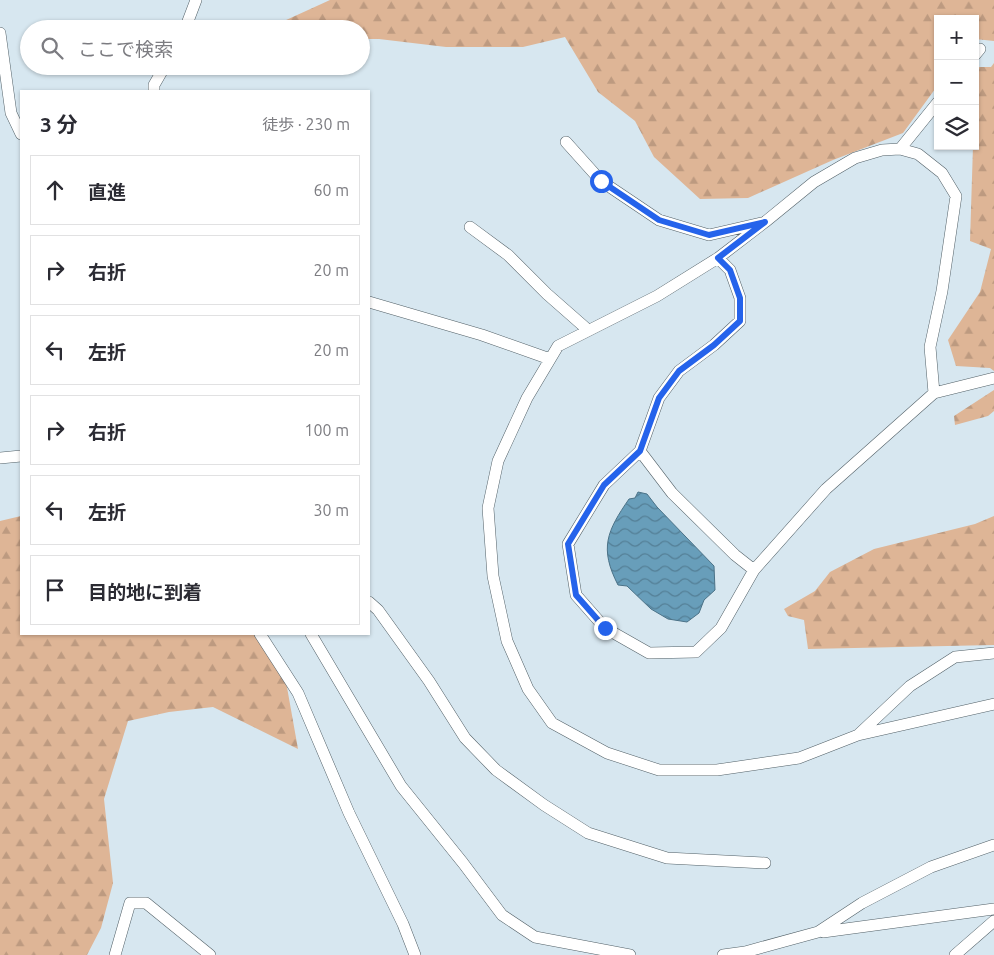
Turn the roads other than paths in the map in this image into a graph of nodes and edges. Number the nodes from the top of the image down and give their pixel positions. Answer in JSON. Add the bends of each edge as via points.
{"nodes":[{"id":1,"x":196,"y":0,"type":"edge"},
{"id":2,"x":188,"y":20,"type":"edge"},
{"id":3,"x":0,"y":33,"type":"edge"},
{"id":4,"x":160,"y":75,"type":"edge"},
{"id":5,"x":154,"y":90,"type":"edge"},
{"id":6,"x":936,"y":105,"type":"edge"},
{"id":7,"x":20,"y":132,"type":"edge"},
{"id":8,"x":566,"y":142,"type":"dead end"},
{"id":9,"x":900,"y":149,"type":"junction"},
{"id":10,"x":765,"y":222,"type":"junction"},
{"id":11,"x":470,"y":227,"type":"dead end"},
{"id":12,"x":718,"y":258,"type":"junction"},
{"id":13,"x":370,"y":302,"type":"edge"},
{"id":14,"x":588,"y":330,"type":"junction"},
{"id":15,"x":550,"y":359,"type":"junction"},
{"id":16,"x":994,"y":378,"type":"edge"},
{"id":17,"x":934,"y":393,"type":"junction"},
{"id":18,"x":640,"y":451,"type":"junction"},
{"id":19,"x":20,"y":456,"type":"edge"},
{"id":20,"x":0,"y":458,"type":"edge"},
{"id":21,"x":754,"y":570,"type":"junction"},
{"id":22,"x":370,"y":603,"type":"edge"},
{"id":23,"x":261,"y":635,"type":"edge"},
{"id":24,"x":312,"y":635,"type":"edge"},
{"id":25,"x":994,"y":653,"type":"edge"},
{"id":26,"x":994,"y":704,"type":"edge"},
{"id":27,"x":858,"y":735,"type":"junction"},
{"id":28,"x":994,"y":845,"type":"edge"},
{"id":29,"x":765,"y":863,"type":"dead end"},
{"id":30,"x":994,"y":909,"type":"edge"},
{"id":31,"x":994,"y":921,"type":"edge"},
{"id":32,"x":818,"y":932,"type":"junction"},
{"id":33,"x":115,"y":955,"type":"edge"},
{"id":34,"x":210,"y":955,"type":"edge"},
{"id":35,"x":415,"y":955,"type":"edge"},
{"id":36,"x":630,"y":955,"type":"edge"},
{"id":37,"x":723,"y":955,"type":"edge"},
{"id":38,"x":955,"y":955,"type":"edge"}],
"edges":[{"from":1,"to":2,"type":"lane"},
{"from":3,"to":7,"type":"lane","via":[[11,113]]},
{"from":4,"to":5,"type":"lane"},
{"from":6,"to":9,"type":"lane"},
{"from":8,"to":10,"type":"lane","via":[[601,181],[659,220],[709,235]]},
{"from":9,"to":10,"type":"lane","via":[[882,150],[856,158],[814,182]]},
{"from":9,"to":17,"type":"lane","via":[[918,154],[942,173],[956,196],[930,347]]},
{"from":10,"to":12,"type":"lane"},
{"from":11,"to":14,"type":"lane","via":[[508,255]]},
{"from":12,"to":14,"type":"lane","via":[[657,296]]},
{"from":12,"to":18,"type":"lane","via":[[730,270],[740,298],[740,321],[679,371],[659,398]]},
{"from":13,"to":15,"type":"lane"},
{"from":14,"to":15,"type":"lane","via":[[558,346]]},
{"from":15,"to":27,"type":"lane","via":[[527,398],[498,461],[488,508],[493,576],[507,641],[528,689],[552,724],[607,753],[660,770],[717,770],[799,758]]},
{"from":16,"to":17,"type":"lane"},
{"from":17,"to":21,"type":"lane","via":[[826,489]]},
{"from":18,"to":21,"type":"lane","via":[[672,493]]},
{"from":18,"to":21,"type":"lane","via":[[604,485],[568,544],[576,595],[605,628],[649,653],[696,652],[721,628]]},
{"from":19,"to":20,"type":"lane"},
{"from":22,"to":29,"type":"lane","via":[[429,681],[465,738],[496,770],[588,833],[667,858]]},
{"from":23,"to":35,"type":"lane","via":[[298,692]]},
{"from":24,"to":36,"type":"lane","via":[[401,786],[502,915],[535,937]]},
{"from":25,"to":27,"type":"lane","via":[[955,657],[910,686]]},
{"from":26,"to":27,"type":"lane"},
{"from":28,"to":32,"type":"lane","via":[[931,867],[862,903]]},
{"from":30,"to":32,"type":"lane"},
{"from":31,"to":38,"type":"lane"},
{"from":32,"to":37,"type":"lane"},
{"from":33,"to":34,"type":"lane","via":[[130,902],[146,903]]}]}
